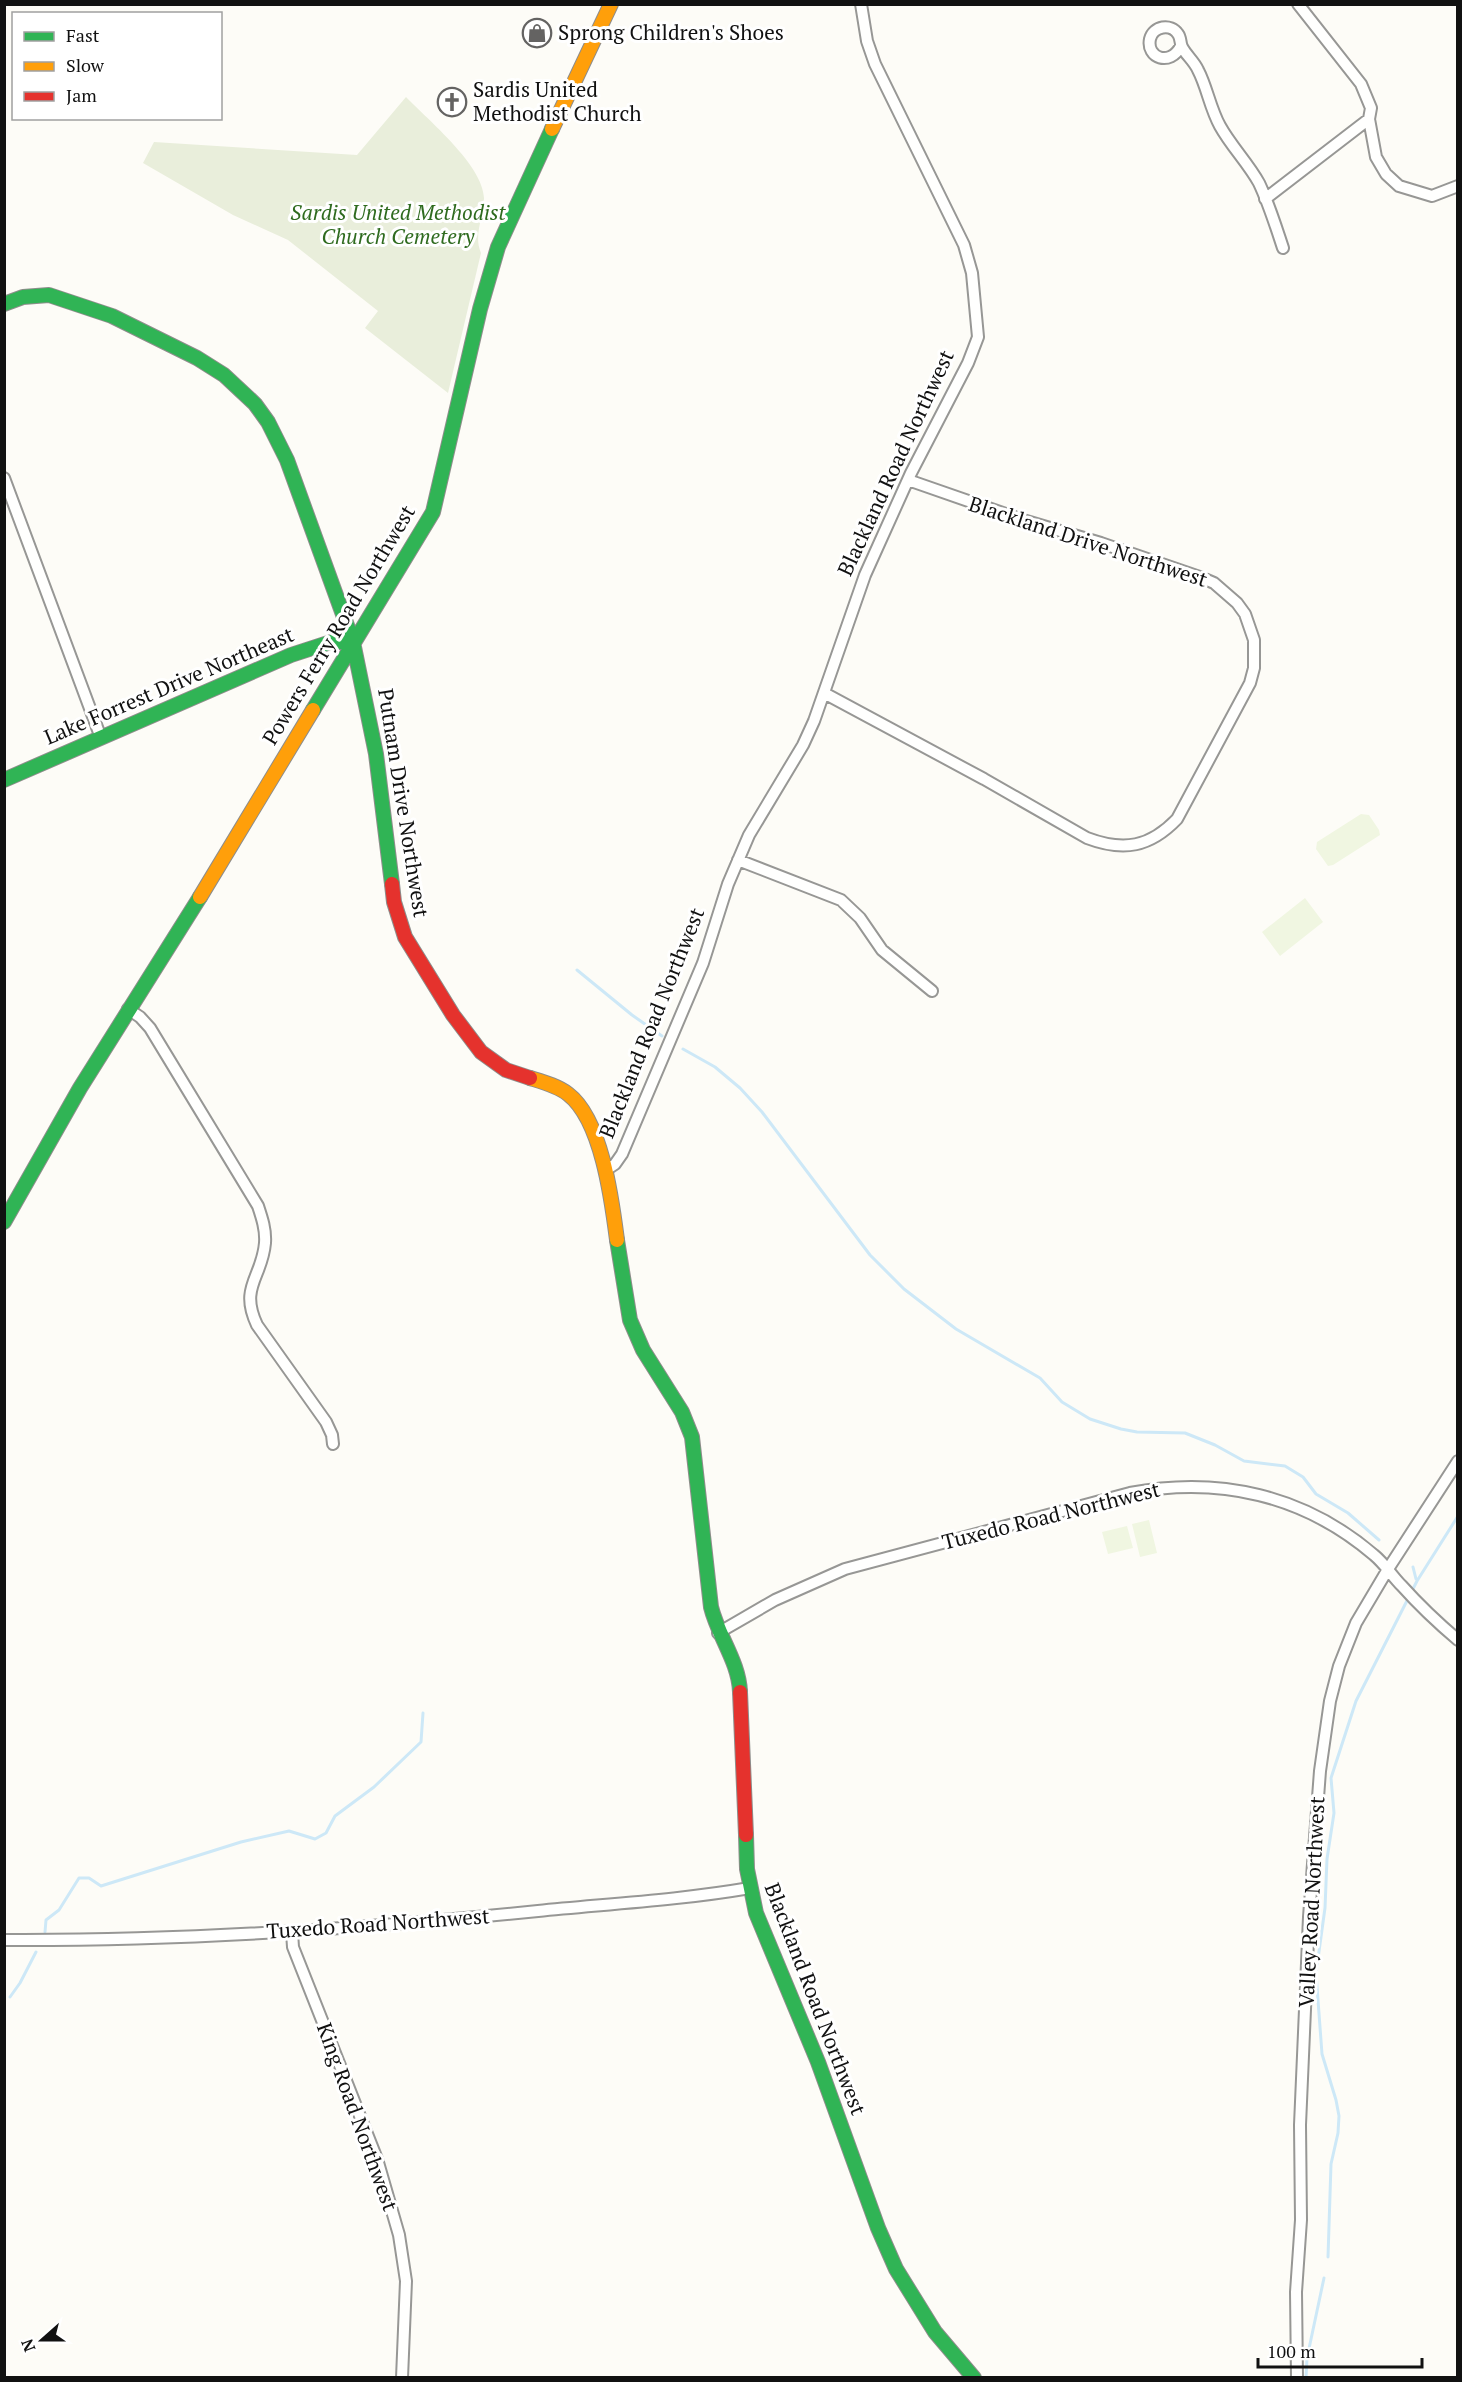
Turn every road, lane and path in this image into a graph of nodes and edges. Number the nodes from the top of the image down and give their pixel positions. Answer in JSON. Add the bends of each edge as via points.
{"nodes":[{"id":1,"x":611,"y":4,"type":"edge"},
{"id":2,"x":861,"y":4,"type":"edge"},
{"id":3,"x":1298,"y":4,"type":"edge"},
{"id":4,"x":1181,"y":46,"type":"dead end"},
{"id":5,"x":1369,"y":119,"type":"junction"},
{"id":6,"x":1458,"y":186,"type":"edge"},
{"id":7,"x":1265,"y":199,"type":"junction"},
{"id":8,"x":1283,"y":248,"type":"dead end"},
{"id":9,"x":4,"y":304,"type":"edge"},
{"id":10,"x":4,"y":478,"type":"edge"},
{"id":11,"x":908,"y":480,"type":"junction"},
{"id":12,"x":353,"y":642,"type":"junction"},
{"id":13,"x":824,"y":693,"type":"junction"},
{"id":14,"x":101,"y":738,"type":"junction"},
{"id":15,"x":4,"y":780,"type":"edge"},
{"id":16,"x":738,"y":860,"type":"junction"},
{"id":17,"x":932,"y":991,"type":"dead end"},
{"id":18,"x":129,"y":1010,"type":"junction"},
{"id":19,"x":606,"y":1170,"type":"junction"},
{"id":20,"x":4,"y":1222,"type":"edge"},
{"id":21,"x":333,"y":1444,"type":"dead end"},
{"id":22,"x":1458,"y":1461,"type":"edge"},
{"id":23,"x":1388,"y":1569,"type":"junction"},
{"id":24,"x":718,"y":1632,"type":"junction"},
{"id":25,"x":1458,"y":1640,"type":"edge"},
{"id":26,"x":750,"y":1888,"type":"junction"},
{"id":27,"x":292,"y":1932,"type":"junction"},
{"id":28,"x":4,"y":1940,"type":"edge"},
{"id":29,"x":402,"y":2378,"type":"edge"},
{"id":30,"x":974,"y":2378,"type":"edge"},
{"id":31,"x":1297,"y":2378,"type":"edge"}],
"edges":[{"from":1,"to":12,"type":"street","name":"Powers Ferry Road Northwest","via":[[498,247],[433,512]]},
{"from":2,"to":11,"type":"street","name":"Blackland Road Northwest","via":[[875,64],[964,245],[975,303],[978,337]]},
{"from":3,"to":5,"type":"street","via":[[1360,84],[1371,108]]},
{"from":4,"to":7,"type":"street","via":[[1198,69],[1219,125]]},
{"from":5,"to":6,"type":"street","via":[[1376,157],[1399,186],[1432,196]]},
{"from":5,"to":7,"type":"street"},
{"from":7,"to":8,"type":"street"},
{"from":9,"to":12,"type":"street","name":"Putnam Drive Northwest","via":[[36,295],[63,299],[112,316],[197,358],[239,388],[255,404],[279,442]]},
{"from":10,"to":14,"type":"street"},
{"from":11,"to":13,"type":"street","name":"Blackland Road Northwest","via":[[865,575]]},
{"from":11,"to":13,"type":"street","name":"Blackland Drive Northwest","via":[[1215,583],[1237,603],[1251,627],[1255,654],[1250,683],[1177,819],[1154,838],[1122,847],[1087,838]]},
{"from":12,"to":14,"type":"street","name":"Lake Forrest Drive Northeast","via":[[331,642],[291,655]]},
{"from":12,"to":18,"type":"street","name":"Powers Ferry Road Northwest"},
{"from":12,"to":19,"type":"street","name":"Putnam Drive Northwest","via":[[376,754],[394,902],[405,937],[481,1052],[506,1070],[558,1088],[578,1104],[589,1121]]},
{"from":13,"to":16,"type":"street","name":"Blackland Road Northwest","via":[[803,745],[759,814]]},
{"from":14,"to":15,"type":"street","name":"Lake Forrest Drive Northeast"},
{"from":16,"to":17,"type":"street","via":[[841,900],[860,918],[882,950]]},
{"from":16,"to":19,"type":"street","name":"Blackland Road Northwest","via":[[703,963],[622,1154]]},
{"from":18,"to":20,"type":"street","name":"Powers Ferry Road Northwest"},
{"from":18,"to":21,"type":"street","via":[[150,1028],[258,1206],[265,1243],[250,1290],[250,1312],[326,1422]]},
{"from":19,"to":24,"type":"street","name":"Blackland Road Northwest","via":[[630,1320],[692,1437],[711,1607]]},
{"from":22,"to":23,"type":"street","name":"Valley Road Northwest"},
{"from":23,"to":24,"type":"street","name":"Tuxedo Road Northwest","via":[[1341,1529],[1292,1504],[1215,1488],[1160,1487],[845,1569],[775,1600]]},
{"from":23,"to":25,"type":"street","name":"Tuxedo Road Northwest","via":[[1420,1606]]},
{"from":23,"to":31,"type":"street","name":"Valley Road Northwest","via":[[1356,1623],[1339,1666],[1320,1771],[1300,2125]]},
{"from":24,"to":26,"type":"street","name":"Blackland Road Northwest","via":[[740,1685]]},
{"from":26,"to":27,"type":"street","name":"Tuxedo Road Northwest"},
{"from":26,"to":30,"type":"street","name":"Blackland Road Northwest","via":[[756,1913],[818,2062],[896,2269],[935,2332]]},
{"from":27,"to":28,"type":"street","name":"Tuxedo Road Northwest"},
{"from":27,"to":29,"type":"street","name":"King Road Northwest","via":[[293,1947],[377,2159],[399,2235],[405,2281]]}]}
